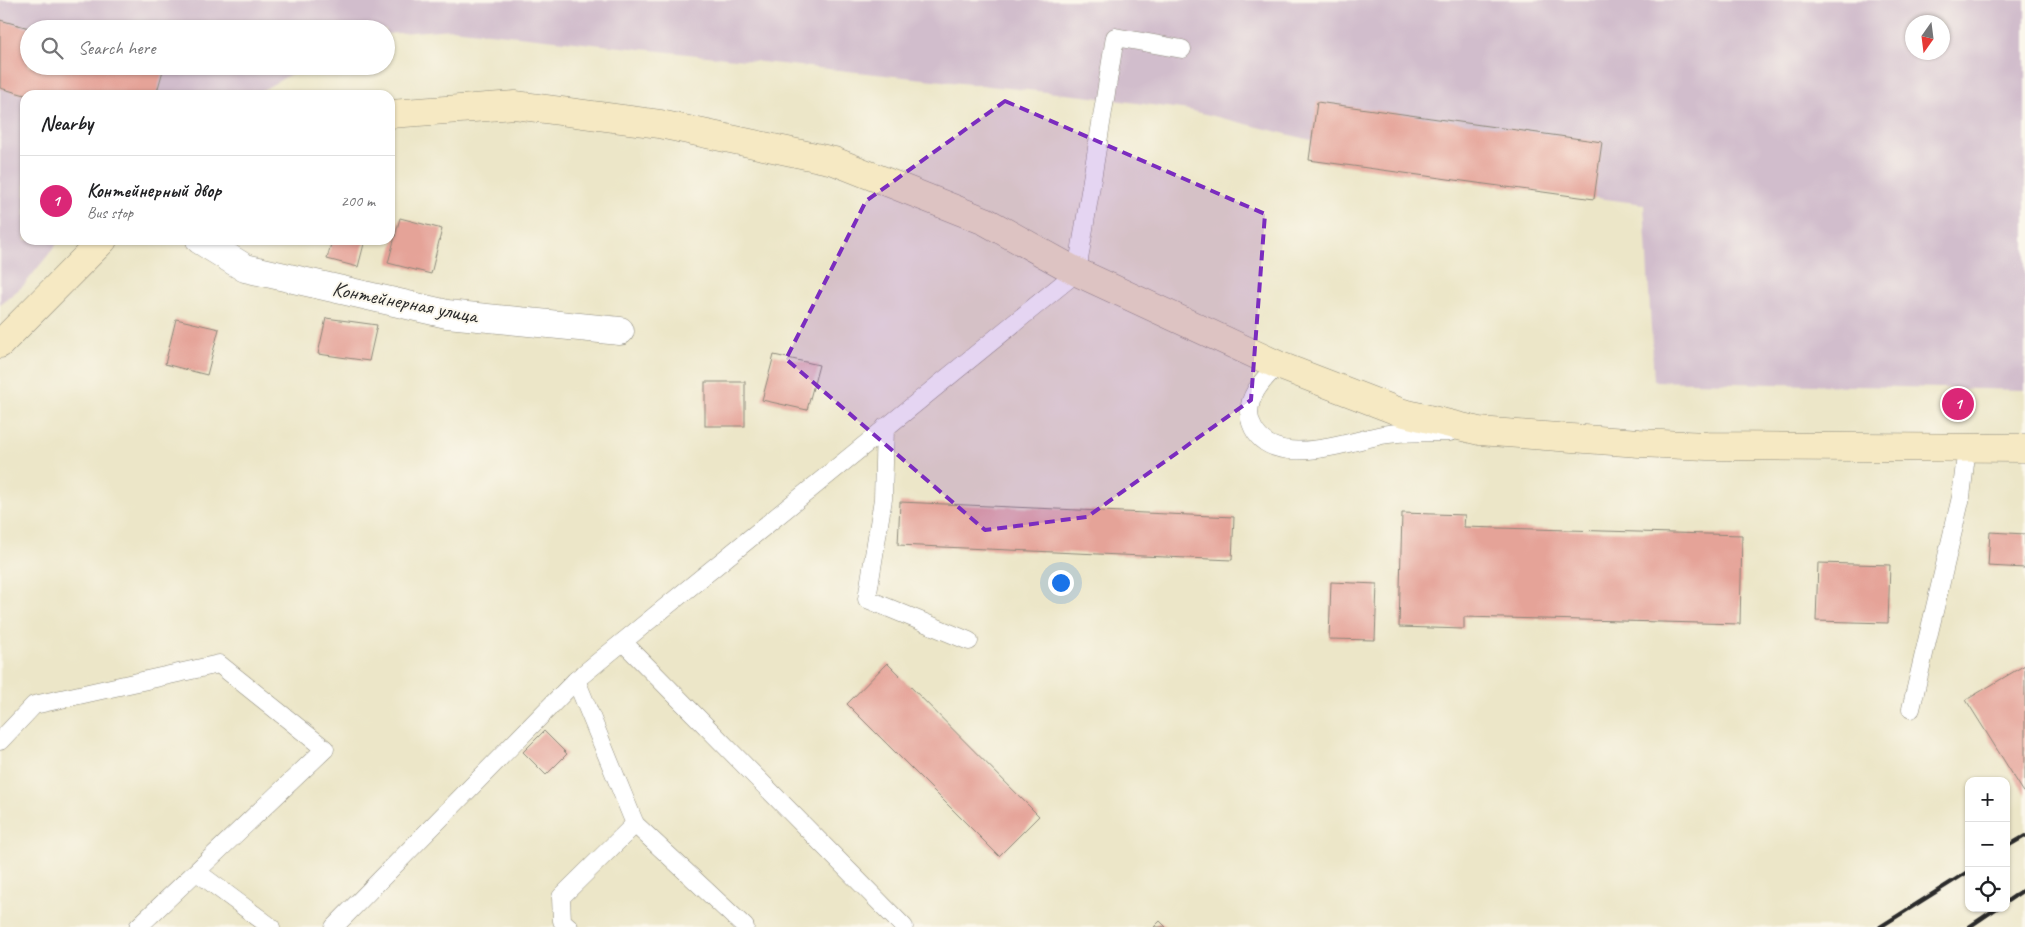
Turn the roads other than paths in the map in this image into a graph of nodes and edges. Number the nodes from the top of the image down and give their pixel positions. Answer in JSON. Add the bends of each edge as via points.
{"nodes":[{"id":1,"x":1182,"y":49,"type":"dead end"},
{"id":2,"x":395,"y":114,"type":"edge"},
{"id":3,"x":98,"y":245,"type":"edge"},
{"id":4,"x":208,"y":245,"type":"edge"},
{"id":5,"x":1077,"y":272,"type":"junction"},
{"id":6,"x":620,"y":331,"type":"dead end"},
{"id":7,"x":0,"y":344,"type":"edge"},
{"id":8,"x":1278,"y":365,"type":"junction"},
{"id":9,"x":884,"y":427,"type":"junction"},
{"id":10,"x":1479,"y":430,"type":"junction"},
{"id":11,"x":1967,"y":447,"type":"junction"},
{"id":12,"x":2025,"y":448,"type":"edge"},
{"id":13,"x":969,"y":641,"type":"dead end"},
{"id":14,"x":623,"y":642,"type":"junction"},
{"id":15,"x":576,"y":680,"type":"junction"},
{"id":16,"x":1911,"y":709,"type":"dead end"},
{"id":17,"x":0,"y":741,"type":"edge"},
{"id":18,"x":635,"y":824,"type":"junction"},
{"id":19,"x":197,"y":872,"type":"junction"},
{"id":20,"x":138,"y":927,"type":"edge"},
{"id":21,"x":271,"y":927,"type":"edge"},
{"id":22,"x":334,"y":927,"type":"edge"},
{"id":23,"x":569,"y":927,"type":"edge"},
{"id":24,"x":745,"y":927,"type":"edge"},
{"id":25,"x":904,"y":927,"type":"edge"}],
"edges":[{"from":1,"to":5,"type":"lane","via":[[1115,37]]},
{"from":2,"to":5,"type":"street","via":[[515,105],[660,124],[834,161],[985,221]]},
{"from":3,"to":7,"type":"street"},
{"from":4,"to":6,"type":"street","name":"Контейнерная улица","via":[[245,268],[447,314]]},
{"from":5,"to":8,"type":"street"},
{"from":5,"to":9,"type":"lane"},
{"from":8,"to":10,"type":"street","via":[[1400,412]]},
{"from":8,"to":10,"type":"lane","via":[[1259,386],[1248,415],[1254,433],[1269,444],[1295,452],[1358,443],[1382,435]]},
{"from":9,"to":13,"type":"lane","via":[[883,499],[867,599]]},
{"from":9,"to":14,"type":"lane"},
{"from":10,"to":11,"type":"street","via":[[1707,446]]},
{"from":11,"to":12,"type":"street"},
{"from":11,"to":16,"type":"lane","via":[[1961,497]]},
{"from":14,"to":15,"type":"lane"},
{"from":14,"to":25,"type":"lane"},
{"from":15,"to":18,"type":"lane"},
{"from":15,"to":22,"type":"lane"},
{"from":17,"to":19,"type":"lane","via":[[34,705],[219,664],[325,749]]},
{"from":18,"to":23,"type":"lane","via":[[561,897],[562,921]]},
{"from":18,"to":24,"type":"lane"},
{"from":19,"to":20,"type":"lane"},
{"from":19,"to":21,"type":"lane"}]}
